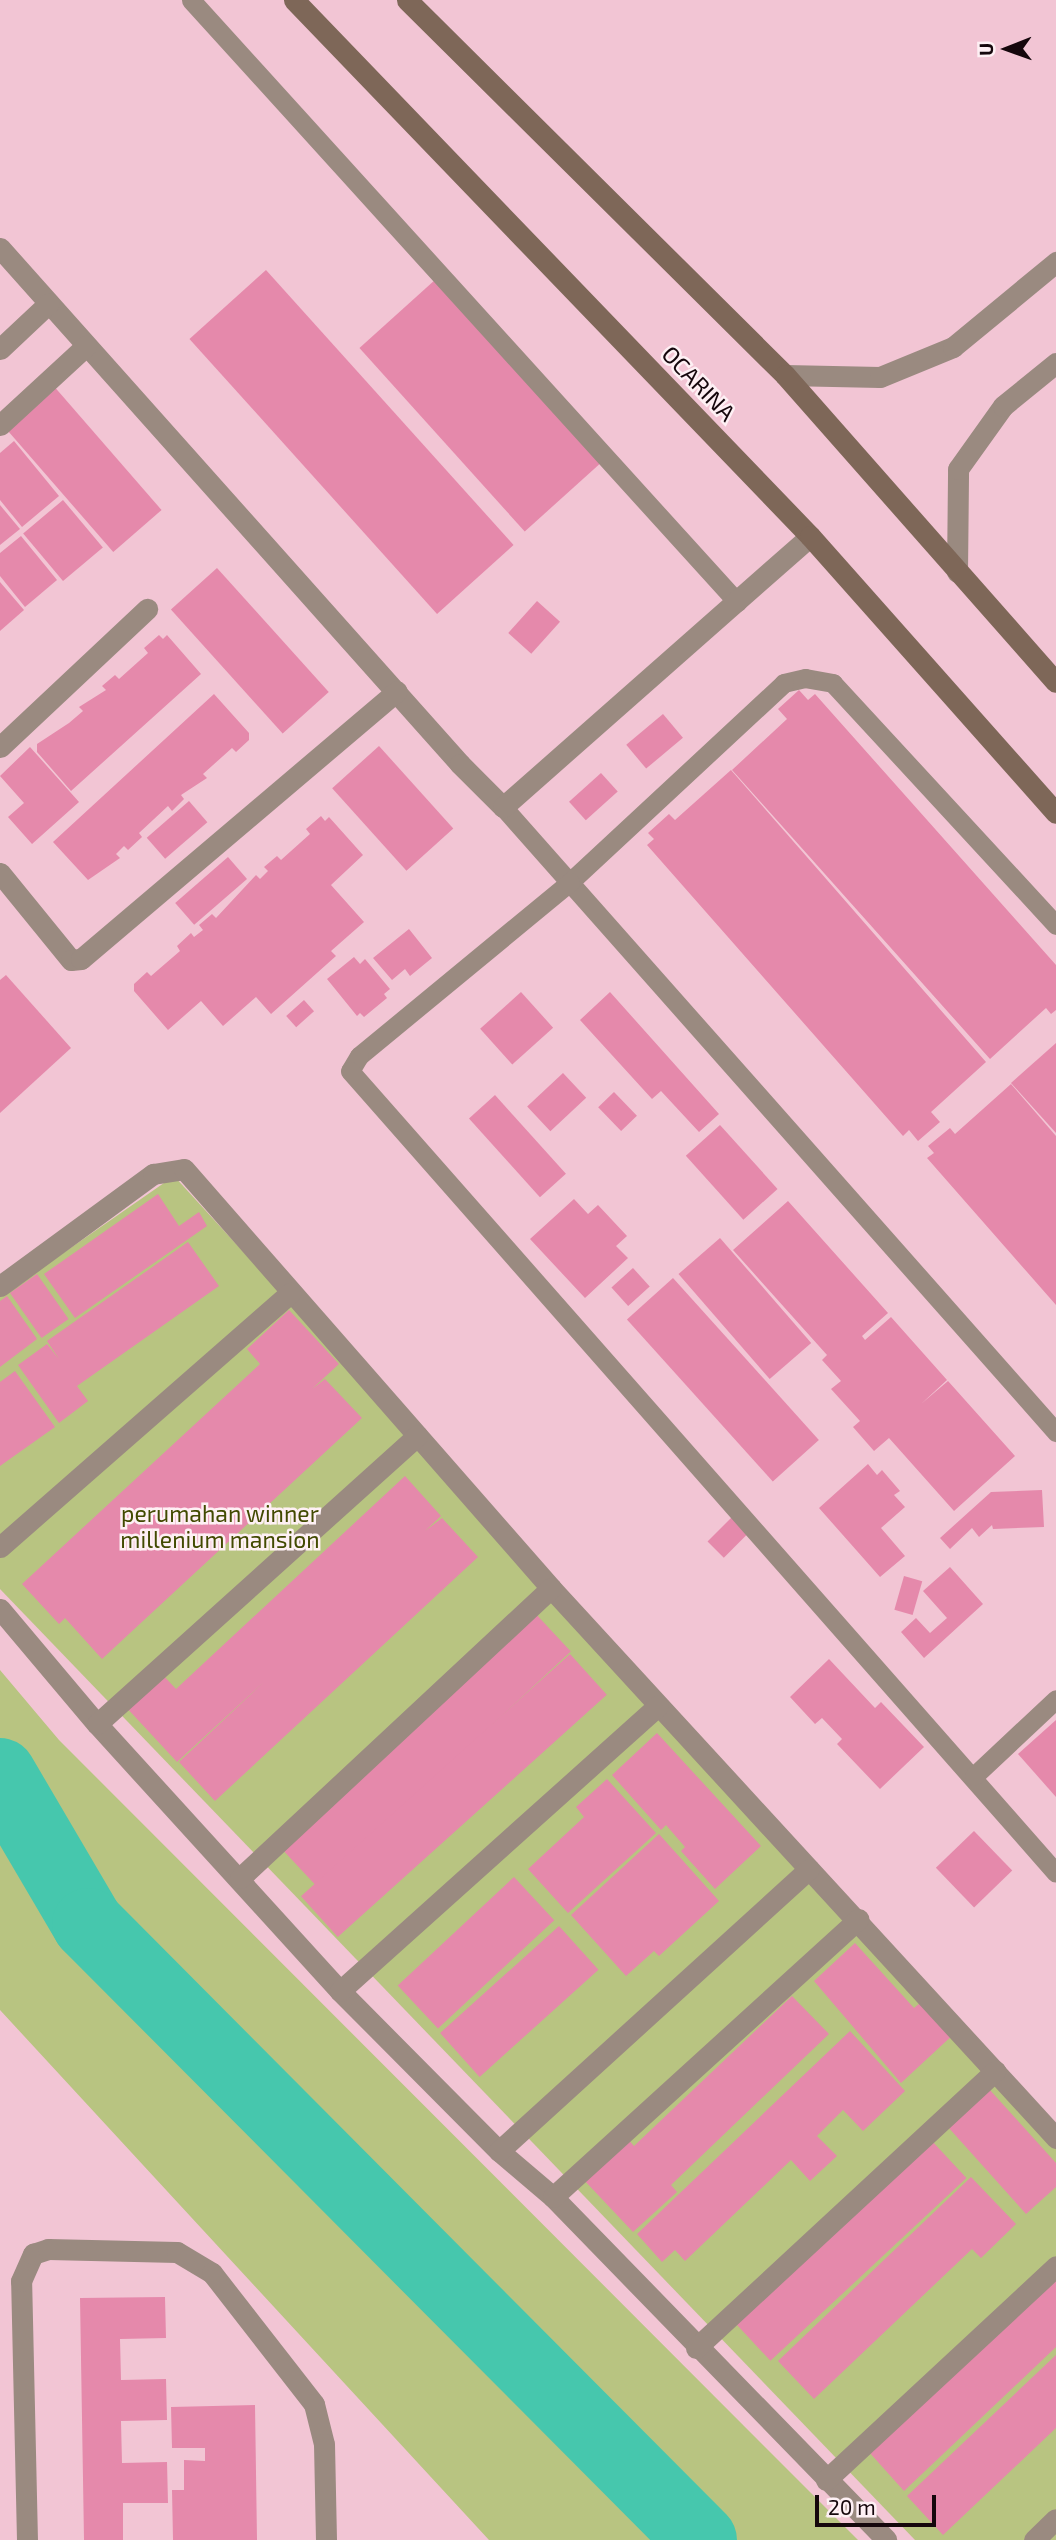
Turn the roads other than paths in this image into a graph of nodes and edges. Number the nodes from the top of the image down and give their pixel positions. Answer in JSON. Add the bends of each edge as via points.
{"nodes":[{"id":1,"x":191,"y":0,"type":"edge"},
{"id":2,"x":294,"y":0,"type":"edge"},
{"id":3,"x":407,"y":0,"type":"edge"},
{"id":4,"x":0,"y":248,"type":"edge"},
{"id":5,"x":1056,"y":262,"type":"edge"},
{"id":6,"x":49,"y":303,"type":"junction"},
{"id":7,"x":86,"y":346,"type":"junction"},
{"id":8,"x":0,"y":349,"type":"edge"},
{"id":9,"x":1056,"y":363,"type":"edge"},
{"id":10,"x":785,"y":375,"type":"junction"},
{"id":11,"x":0,"y":425,"type":"edge"},
{"id":12,"x":810,"y":536,"type":"junction"},
{"id":13,"x":957,"y":572,"type":"junction"},
{"id":14,"x":737,"y":602,"type":"junction"},
{"id":15,"x":147,"y":609,"type":"dead end"},
{"id":16,"x":1056,"y":682,"type":"edge"},
{"id":17,"x":397,"y":691,"type":"junction"},
{"id":18,"x":0,"y":747,"type":"edge"},
{"id":19,"x":503,"y":807,"type":"junction"},
{"id":20,"x":1056,"y":813,"type":"edge"},
{"id":21,"x":0,"y":873,"type":"edge"},
{"id":22,"x":570,"y":881,"type":"junction"},
{"id":23,"x":1056,"y":925,"type":"edge"},
{"id":24,"x":0,"y":1286,"type":"edge"},
{"id":25,"x":290,"y":1293,"type":"junction"},
{"id":26,"x":1056,"y":1432,"type":"edge"},
{"id":27,"x":417,"y":1436,"type":"junction"},
{"id":28,"x":0,"y":1547,"type":"edge"},
{"id":29,"x":551,"y":1588,"type":"junction"},
{"id":30,"x":0,"y":1609,"type":"edge"},
{"id":31,"x":1056,"y":1699,"type":"edge"},
{"id":32,"x":657,"y":1706,"type":"junction"},
{"id":33,"x":97,"y":1724,"type":"junction"},
{"id":34,"x":974,"y":1776,"type":"junction"},
{"id":35,"x":809,"y":1869,"type":"junction"},
{"id":36,"x":1056,"y":1874,"type":"edge"},
{"id":37,"x":240,"y":1878,"type":"junction"},
{"id":38,"x":859,"y":1919,"type":"junction"},
{"id":39,"x":340,"y":1992,"type":"junction"},
{"id":40,"x":995,"y":2071,"type":"junction"},
{"id":41,"x":1056,"y":2138,"type":"edge"},
{"id":42,"x":499,"y":2151,"type":"junction"},
{"id":43,"x":552,"y":2197,"type":"junction"},
{"id":44,"x":1056,"y":2266,"type":"edge"},
{"id":45,"x":696,"y":2348,"type":"junction"},
{"id":46,"x":827,"y":2480,"type":"junction"},
{"id":47,"x":1056,"y":2519,"type":"edge"},
{"id":48,"x":27,"y":2540,"type":"edge"},
{"id":49,"x":326,"y":2540,"type":"edge"},
{"id":50,"x":886,"y":2540,"type":"edge"},
{"id":51,"x":1034,"y":2540,"type":"edge"}],
"edges":[{"from":1,"to":14,"type":"lane"},
{"from":2,"to":12,"type":"main road","name":"OCARINA"},
{"from":3,"to":10,"type":"main road"},
{"from":4,"to":6,"type":"street"},
{"from":5,"to":10,"type":"street","via":[[953,347],[880,377]]},
{"from":6,"to":7,"type":"street"},
{"from":6,"to":8,"type":"street"},
{"from":7,"to":11,"type":"street"},
{"from":7,"to":17,"type":"street"},
{"from":9,"to":13,"type":"street","via":[[1003,406],[958,469]]},
{"from":10,"to":13,"type":"main road"},
{"from":12,"to":14,"type":"street"},
{"from":12,"to":20,"type":"main road","name":"OCARINA"},
{"from":13,"to":16,"type":"main road"},
{"from":14,"to":19,"type":"street"},
{"from":15,"to":18,"type":"street"},
{"from":17,"to":19,"type":"street"},
{"from":17,"to":21,"type":"street","via":[[81,959],[71,960]]},
{"from":19,"to":22,"type":"lane"},
{"from":22,"to":23,"type":"lane","via":[[785,683],[818,678],[833,683]]},
{"from":22,"to":26,"type":"lane"},
{"from":22,"to":34,"type":"lane","via":[[351,1063],[351,1074]]},
{"from":24,"to":25,"type":"street","via":[[153,1174],[177,1168],[184,1169]]},
{"from":25,"to":27,"type":"street"},
{"from":25,"to":28,"type":"street"},
{"from":27,"to":29,"type":"street"},
{"from":27,"to":33,"type":"street"},
{"from":29,"to":32,"type":"street"},
{"from":29,"to":37,"type":"street"},
{"from":30,"to":33,"type":"street"},
{"from":31,"to":34,"type":"lane"},
{"from":32,"to":35,"type":"street"},
{"from":32,"to":39,"type":"street"},
{"from":33,"to":37,"type":"street"},
{"from":34,"to":36,"type":"lane"},
{"from":35,"to":38,"type":"street"},
{"from":35,"to":42,"type":"street"},
{"from":37,"to":39,"type":"street"},
{"from":38,"to":40,"type":"street"},
{"from":38,"to":43,"type":"street"},
{"from":39,"to":42,"type":"street"},
{"from":40,"to":41,"type":"street"},
{"from":40,"to":45,"type":"street"},
{"from":42,"to":43,"type":"street"},
{"from":43,"to":45,"type":"street"},
{"from":44,"to":46,"type":"street"},
{"from":45,"to":46,"type":"street"},
{"from":46,"to":50,"type":"street"},
{"from":47,"to":51,"type":"street"},
{"from":48,"to":49,"type":"street","via":[[21,2281],[33,2254],[48,2249],[177,2252],[212,2273],[314,2404],[324,2444]]}]}
